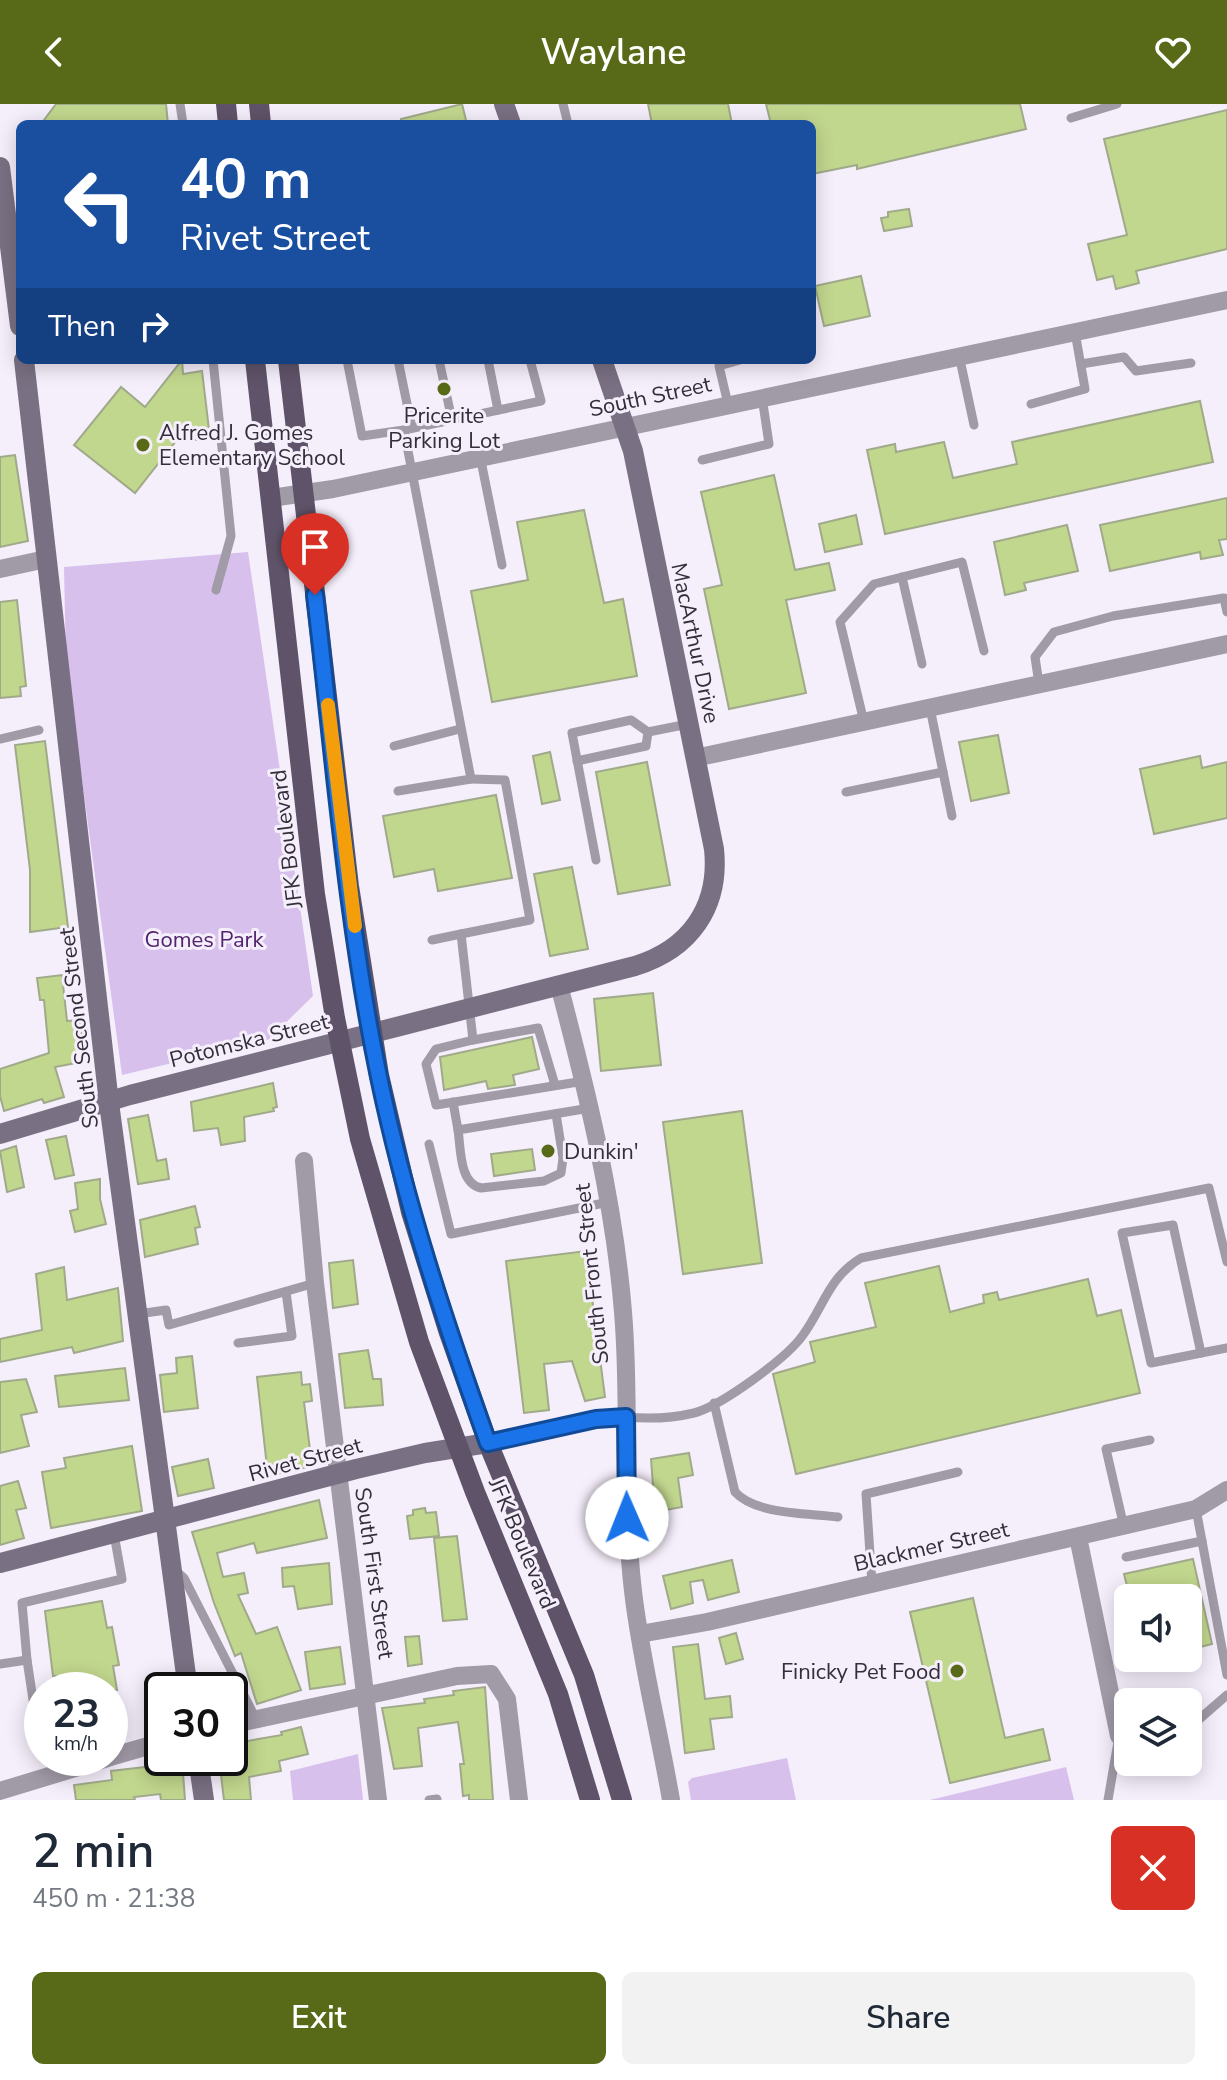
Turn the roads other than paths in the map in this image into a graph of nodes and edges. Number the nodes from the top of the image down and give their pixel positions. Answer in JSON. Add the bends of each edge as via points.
{"nodes":[{"id":1,"x":1117,"y":104,"type":"edge"},
{"id":2,"x":1071,"y":118,"type":"dead end"},
{"id":3,"x":0,"y":167,"type":"edge"},
{"id":4,"x":4,"y":233,"type":"edge"},
{"id":5,"x":1227,"y":300,"type":"edge"},
{"id":6,"x":16,"y":303,"type":"edge"},
{"id":7,"x":1075,"y":332,"type":"junction"},
{"id":8,"x":959,"y":355,"type":"junction"},
{"id":9,"x":1191,"y":363,"type":"dead end"},
{"id":10,"x":24,"y":364,"type":"edge"},
{"id":11,"x":213,"y":364,"type":"edge"},
{"id":12,"x":255,"y":364,"type":"edge"},
{"id":13,"x":288,"y":364,"type":"edge"},
{"id":14,"x":348,"y":364,"type":"edge"},
{"id":15,"x":399,"y":364,"type":"edge"},
{"id":16,"x":440,"y":364,"type":"edge"},
{"id":17,"x":489,"y":364,"type":"edge"},
{"id":18,"x":531,"y":364,"type":"edge"},
{"id":19,"x":603,"y":364,"type":"edge"},
{"id":20,"x":726,"y":364,"type":"edge"},
{"id":21,"x":1081,"y":364,"type":"junction"},
{"id":22,"x":762,"y":397,"type":"junction"},
{"id":23,"x":728,"y":404,"type":"junction"},
{"id":24,"x":1031,"y":404,"type":"dead end"},
{"id":25,"x":498,"y":410,"type":"junction"},
{"id":26,"x":452,"y":420,"type":"junction"},
{"id":27,"x":625,"y":425,"type":"junction"},
{"id":28,"x":974,"y":425,"type":"dead end"},
{"id":29,"x":408,"y":429,"type":"junction"},
{"id":30,"x":480,"y":456,"type":"junction"},
{"id":31,"x":702,"y":460,"type":"dead end"},
{"id":32,"x":411,"y":471,"type":"junction"},
{"id":33,"x":303,"y":494,"type":"junction"},
{"id":34,"x":271,"y":498,"type":"junction"},
{"id":35,"x":46,"y":559,"type":"junction"},
{"id":36,"x":502,"y":565,"type":"dead end"},
{"id":37,"x":0,"y":569,"type":"edge"},
{"id":38,"x":902,"y":577,"type":"junction"},
{"id":39,"x":216,"y":590,"type":"dead end"},
{"id":40,"x":1227,"y":612,"type":"edge"},
{"id":41,"x":1227,"y":644,"type":"edge"},
{"id":42,"x":984,"y":651,"type":"dead end"},
{"id":43,"x":922,"y":664,"type":"dead end"},
{"id":44,"x":1039,"y":684,"type":"junction"},
{"id":45,"x":930,"y":708,"type":"junction"},
{"id":46,"x":864,"y":722,"type":"junction"},
{"id":47,"x":688,"y":724,"type":"junction"},
{"id":48,"x":460,"y":729,"type":"junction"},
{"id":49,"x":39,"y":730,"type":"dead end"},
{"id":50,"x":648,"y":732,"type":"junction"},
{"id":51,"x":0,"y":739,"type":"edge"},
{"id":52,"x":394,"y":746,"type":"dead end"},
{"id":53,"x":695,"y":758,"type":"junction"},
{"id":54,"x":577,"y":761,"type":"junction"},
{"id":55,"x":943,"y":772,"type":"junction"},
{"id":56,"x":471,"y":779,"type":"junction"},
{"id":57,"x":398,"y":791,"type":"dead end"},
{"id":58,"x":846,"y":792,"type":"dead end"},
{"id":59,"x":952,"y":816,"type":"dead end"},
{"id":60,"x":596,"y":860,"type":"dead end"},
{"id":61,"x":461,"y":934,"type":"junction"},
{"id":62,"x":690,"y":934,"type":"joint"},
{"id":63,"x":432,"y":940,"type":"dead end"},
{"id":64,"x":559,"y":985,"type":"junction"},
{"id":65,"x":468,"y":1008,"type":"junction"},
{"id":66,"x":372,"y":1032,"type":"junction"},
{"id":67,"x":473,"y":1040,"type":"junction"},
{"id":68,"x":339,"y":1042,"type":"junction"},
{"id":69,"x":584,"y":1081,"type":"junction"},
{"id":70,"x":555,"y":1085,"type":"junction"},
{"id":71,"x":453,"y":1102,"type":"junction"},
{"id":72,"x":109,"y":1103,"type":"junction"},
{"id":73,"x":590,"y":1108,"type":"junction"},
{"id":74,"x":556,"y":1114,"type":"junction"},
{"id":75,"x":458,"y":1130,"type":"junction"},
{"id":76,"x":0,"y":1134,"type":"edge"},
{"id":77,"x":429,"y":1144,"type":"dead end"},
{"id":78,"x":304,"y":1161,"type":"dead end"},
{"id":79,"x":609,"y":1202,"type":"junction"},
{"id":80,"x":1227,"y":1262,"type":"edge"},
{"id":81,"x":315,"y":1283,"type":"junction"},
{"id":82,"x":286,"y":1292,"type":"junction"},
{"id":83,"x":138,"y":1314,"type":"junction"},
{"id":84,"x":238,"y":1343,"type":"dead end"},
{"id":85,"x":1227,"y":1348,"type":"edge"},
{"id":86,"x":1201,"y":1353,"type":"junction"},
{"id":87,"x":714,"y":1403,"type":"junction"},
{"id":88,"x":626,"y":1417,"type":"junction"},
{"id":89,"x":1150,"y":1440,"type":"dead end"},
{"id":90,"x":488,"y":1443,"type":"junction"},
{"id":91,"x":458,"y":1447,"type":"junction"},
{"id":92,"x":958,"y":1472,"type":"dead end"},
{"id":93,"x":338,"y":1476,"type":"junction"},
{"id":94,"x":1227,"y":1490,"type":"edge"},
{"id":95,"x":1196,"y":1509,"type":"junction"},
{"id":96,"x":838,"y":1517,"type":"dead end"},
{"id":97,"x":163,"y":1522,"type":"junction"},
{"id":98,"x":1124,"y":1527,"type":"junction"},
{"id":99,"x":114,"y":1534,"type":"junction"},
{"id":100,"x":1078,"y":1537,"type":"junction"},
{"id":101,"x":1202,"y":1541,"type":"junction"},
{"id":102,"x":1126,"y":1557,"type":"dead end"},
{"id":103,"x":0,"y":1563,"type":"edge"},
{"id":104,"x":169,"y":1564,"type":"junction"},
{"id":105,"x":872,"y":1584,"type":"junction"},
{"id":106,"x":640,"y":1634,"type":"junction"},
{"id":107,"x":27,"y":1660,"type":"junction"},
{"id":108,"x":0,"y":1664,"type":"edge"},
{"id":109,"x":29,"y":1672,"type":"edge"},
{"id":110,"x":185,"y":1672,"type":"edge"},
{"id":111,"x":1227,"y":1675,"type":"edge"},
{"id":112,"x":1114,"y":1692,"type":"edge"},
{"id":113,"x":1227,"y":1695,"type":"edge"},
{"id":114,"x":368,"y":1697,"type":"junction"},
{"id":115,"x":1202,"y":1717,"type":"edge"},
{"id":116,"x":256,"y":1719,"type":"junction"},
{"id":117,"x":248,"y":1721,"type":"edge"},
{"id":118,"x":51,"y":1776,"type":"edge"},
{"id":119,"x":201,"y":1776,"type":"edge"},
{"id":120,"x":1114,"y":1776,"type":"edge"},
{"id":121,"x":0,"y":1792,"type":"edge"},
{"id":122,"x":437,"y":1799,"type":"edge"},
{"id":123,"x":1,"y":1800,"type":"edge"},
{"id":124,"x":204,"y":1800,"type":"edge"},
{"id":125,"x":378,"y":1800,"type":"edge"},
{"id":126,"x":429,"y":1800,"type":"edge"},
{"id":127,"x":519,"y":1800,"type":"edge"},
{"id":128,"x":590,"y":1800,"type":"edge"},
{"id":129,"x":622,"y":1800,"type":"edge"},
{"id":130,"x":671,"y":1800,"type":"edge"},
{"id":131,"x":1108,"y":1800,"type":"edge"}],
"edges":[{"from":1,"to":2,"type":"lane"},
{"from":3,"to":4,"type":"street"},
{"from":4,"to":6,"type":"street"},
{"from":5,"to":7,"type":"street","name":"South Street"},
{"from":7,"to":8,"type":"street","name":"South Street"},
{"from":7,"to":21,"type":"lane"},
{"from":8,"to":22,"type":"street","name":"South Street"},
{"from":8,"to":28,"type":"lane"},
{"from":9,"to":21,"type":"lane","via":[[1136,371],[1124,357]]},
{"from":10,"to":35,"type":"street","name":"South Second Street"},
{"from":11,"to":39,"type":"lane","via":[[231,536]]},
{"from":12,"to":34,"type":"main road","name":"JFK Boulevard"},
{"from":13,"to":33,"type":"main road","name":"JFK Boulevard"},
{"from":14,"to":29,"type":"lane","via":[[362,436]]},
{"from":15,"to":29,"type":"lane"},
{"from":16,"to":26,"type":"lane"},
{"from":17,"to":25,"type":"lane"},
{"from":18,"to":25,"type":"lane","via":[[541,401]]},
{"from":19,"to":27,"type":"street","name":"MacArthur Drive"},
{"from":20,"to":23,"type":"lane","via":[[719,366]]},
{"from":21,"to":24,"type":"lane","via":[[1085,389]]},
{"from":22,"to":23,"type":"street","name":"South Street"},
{"from":22,"to":31,"type":"lane","via":[[769,444]]},
{"from":23,"to":27,"type":"street","name":"South Street"},
{"from":25,"to":26,"type":"lane"},
{"from":26,"to":29,"type":"lane"},
{"from":27,"to":30,"type":"street","name":"South Street"},
{"from":27,"to":47,"type":"street","name":"MacArthur Drive"},
{"from":29,"to":32,"type":"lane"},
{"from":30,"to":32,"type":"street","name":"South Street"},
{"from":30,"to":36,"type":"lane"},
{"from":32,"to":33,"type":"street","name":"South Street"},
{"from":32,"to":48,"type":"lane"},
{"from":33,"to":34,"type":"street","name":"South Street"},
{"from":33,"to":66,"type":"main road","name":"JFK Boulevard","via":[[349,886]]},
{"from":34,"to":68,"type":"main road","name":"JFK Boulevard","via":[[315,894]]},
{"from":35,"to":37,"type":"street"},
{"from":35,"to":72,"type":"street","name":"South Second Street"},
{"from":38,"to":42,"type":"lane","via":[[962,562]]},
{"from":38,"to":43,"type":"lane"},
{"from":38,"to":46,"type":"lane","via":[[874,584],[840,622]]},
{"from":40,"to":44,"type":"lane","via":[[1224,598],[1113,616],[1054,632],[1035,657]]},
{"from":41,"to":44,"type":"street"},
{"from":44,"to":45,"type":"street"},
{"from":45,"to":46,"type":"street"},
{"from":45,"to":55,"type":"lane"},
{"from":46,"to":53,"type":"street"},
{"from":47,"to":50,"type":"lane"},
{"from":47,"to":53,"type":"street","name":"MacArthur Drive"},
{"from":48,"to":52,"type":"lane"},
{"from":48,"to":56,"type":"lane"},
{"from":49,"to":51,"type":"lane"},
{"from":50,"to":54,"type":"lane","via":[[646,746]]},
{"from":50,"to":54,"type":"lane","via":[[631,720],[572,733]]},
{"from":53,"to":62,"type":"street","name":"MacArthur Drive","via":[[715,877],[705,914]]},
{"from":54,"to":60,"type":"lane"},
{"from":55,"to":58,"type":"lane"},
{"from":55,"to":59,"type":"lane"},
{"from":56,"to":57,"type":"lane"},
{"from":56,"to":61,"type":"lane","via":[[505,780],[530,920]]},
{"from":61,"to":63,"type":"lane"},
{"from":61,"to":65,"type":"lane"},
{"from":62,"to":64,"type":"street","name":"Potomska Street","via":[[651,961]]},
{"from":64,"to":65,"type":"street","name":"Potomska Street"},
{"from":64,"to":69,"type":"street","name":"South Front Street"},
{"from":65,"to":66,"type":"street","name":"Potomska Street"},
{"from":65,"to":67,"type":"lane"},
{"from":66,"to":68,"type":"street","name":"Potomska Street"},
{"from":66,"to":90,"type":"main road","name":"JFK Boulevard","via":[[411,1212]]},
{"from":67,"to":70,"type":"lane","via":[[538,1028]]},
{"from":67,"to":71,"type":"lane","via":[[436,1049],[426,1064],[436,1105]]},
{"from":68,"to":72,"type":"street","name":"Potomska Street"},
{"from":68,"to":91,"type":"main road","name":"JFK Boulevard","via":[[375,1197]]},
{"from":69,"to":70,"type":"lane"},
{"from":69,"to":73,"type":"street","name":"South Front Street"},
{"from":70,"to":71,"type":"lane"},
{"from":71,"to":75,"type":"lane"},
{"from":72,"to":76,"type":"street","name":"Potomska Street"},
{"from":72,"to":83,"type":"street","name":"South Second Street"},
{"from":73,"to":74,"type":"lane"},
{"from":73,"to":79,"type":"street","name":"South Front Street"},
{"from":74,"to":75,"type":"lane"},
{"from":74,"to":75,"type":"lane","via":[[564,1164],[561,1173],[544,1181],[472,1186]]},
{"from":77,"to":79,"type":"lane","via":[[451,1234]]},
{"from":78,"to":81,"type":"street","name":"South First Street"},
{"from":79,"to":88,"type":"street","name":"South Front Street","via":[[624,1315]]},
{"from":80,"to":87,"type":"lane","via":[[1209,1188],[861,1258],[831,1282],[810,1325],[790,1349]]},
{"from":81,"to":82,"type":"lane"},
{"from":81,"to":93,"type":"street","name":"South First Street"},
{"from":82,"to":83,"type":"lane","via":[[169,1325],[166,1310]]},
{"from":82,"to":84,"type":"lane","via":[[292,1336]]},
{"from":83,"to":97,"type":"street","name":"South Second Street"},
{"from":85,"to":86,"type":"lane"},
{"from":86,"to":86,"type":"lane","via":[[1151,1363],[1122,1233],[1173,1225]]},
{"from":87,"to":88,"type":"lane","via":[[692,1414]]},
{"from":87,"to":96,"type":"lane","via":[[741,1499]]},
{"from":88,"to":90,"type":"street","name":"Rivet Street"},
{"from":88,"to":106,"type":"street","name":"South Front Street","via":[[629,1544]]},
{"from":89,"to":98,"type":"lane","via":[[1106,1449]]},
{"from":90,"to":91,"type":"street","name":"Rivet Street"},
{"from":90,"to":129,"type":"main road","name":"JFK Boulevard","via":[[584,1675]]},
{"from":91,"to":93,"type":"street","name":"Rivet Street"},
{"from":91,"to":128,"type":"main road","name":"JFK Boulevard","via":[[552,1679]]},
{"from":92,"to":105,"type":"lane","via":[[866,1494]]},
{"from":93,"to":97,"type":"street","name":"Rivet Street"},
{"from":93,"to":114,"type":"street","name":"South First Street"},
{"from":94,"to":95,"type":"street","name":"Blackmer Street"},
{"from":95,"to":98,"type":"street","name":"Blackmer Street"},
{"from":95,"to":101,"type":"lane"},
{"from":97,"to":99,"type":"street","name":"Rivet Street"},
{"from":97,"to":104,"type":"street","name":"South Second Street"},
{"from":98,"to":100,"type":"street","name":"Blackmer Street"},
{"from":99,"to":103,"type":"street","name":"Rivet Street"},
{"from":99,"to":107,"type":"lane","via":[[122,1579],[22,1603]]},
{"from":100,"to":105,"type":"street","name":"Blackmer Street"},
{"from":100,"to":112,"type":"street"},
{"from":101,"to":102,"type":"lane"},
{"from":101,"to":111,"type":"lane"},
{"from":104,"to":110,"type":"street","name":"South Second Street"},
{"from":104,"to":116,"type":"lane","via":[[184,1578]]},
{"from":105,"to":106,"type":"street","name":"Blackmer Street"},
{"from":106,"to":130,"type":"street","name":"South Front Street"},
{"from":107,"to":108,"type":"lane"},
{"from":107,"to":109,"type":"lane"},
{"from":113,"to":115,"type":"lane"},
{"from":114,"to":116,"type":"street"},
{"from":114,"to":125,"type":"street","name":"South First Street"},
{"from":114,"to":127,"type":"street","via":[[457,1676],[491,1674],[507,1699]]},
{"from":116,"to":117,"type":"street"},
{"from":118,"to":121,"type":"street"},
{"from":119,"to":124,"type":"street"},
{"from":120,"to":131,"type":"lane"},
{"from":121,"to":123,"type":"street"},
{"from":122,"to":126,"type":"lane"}]}
